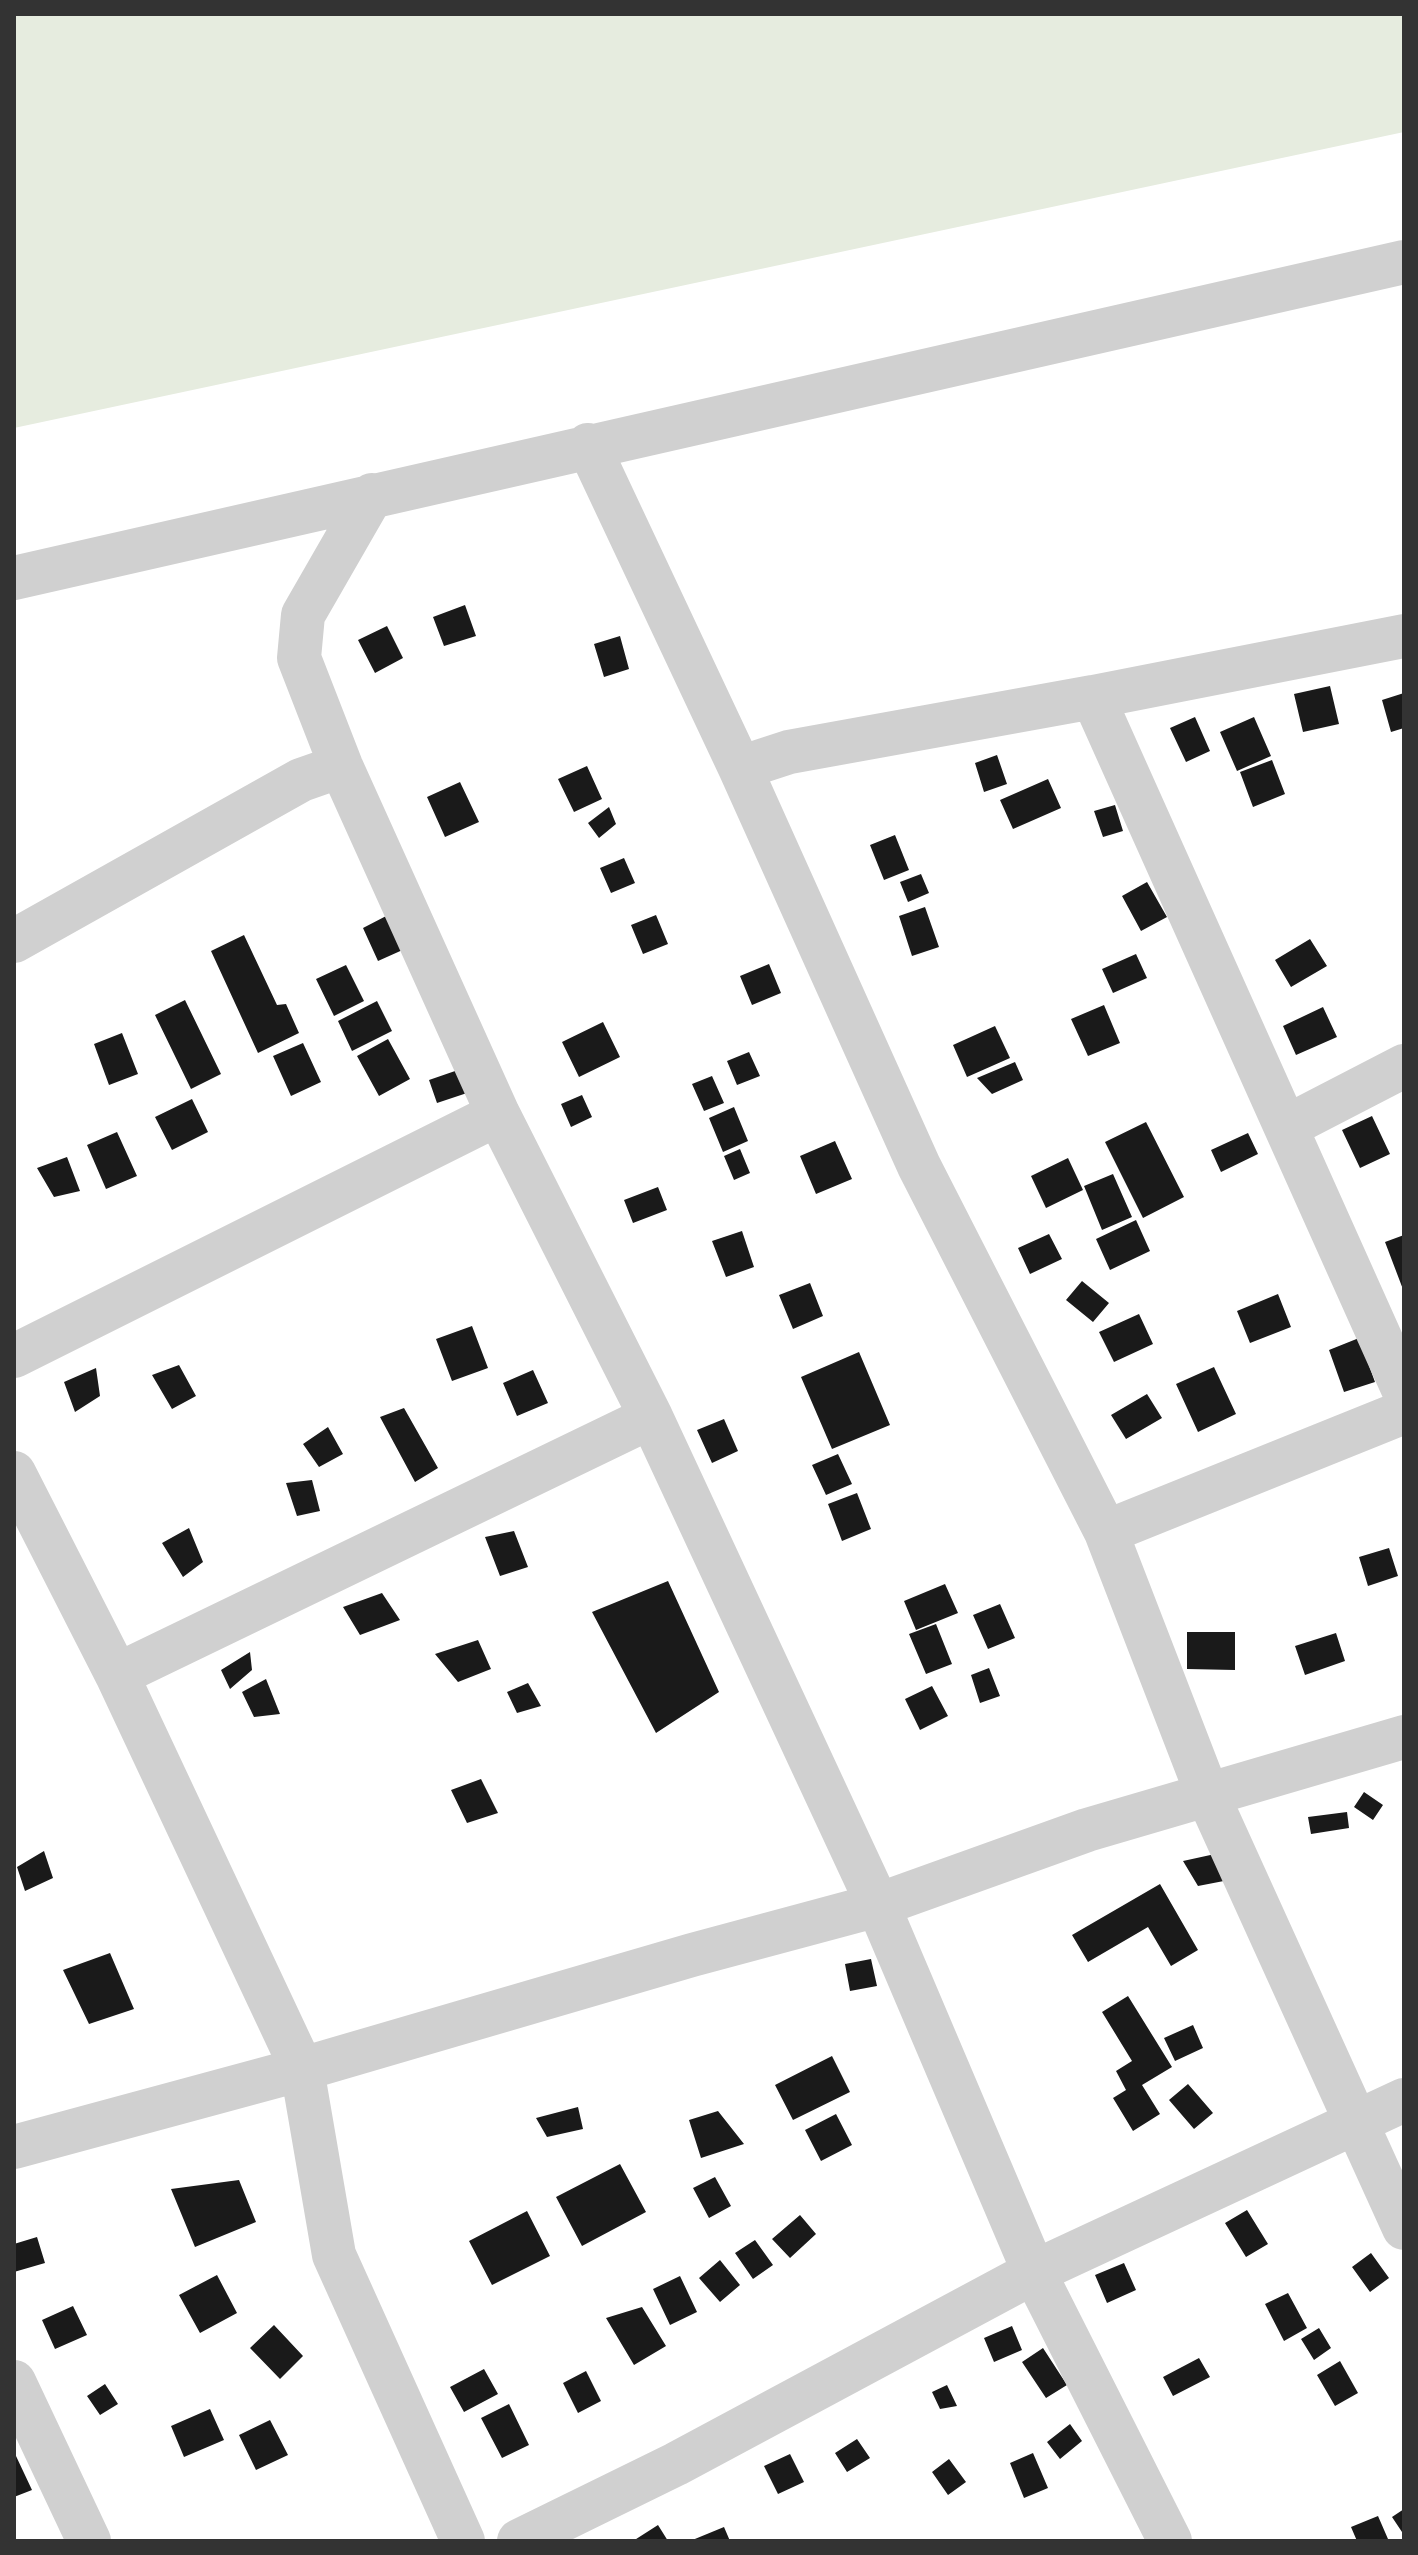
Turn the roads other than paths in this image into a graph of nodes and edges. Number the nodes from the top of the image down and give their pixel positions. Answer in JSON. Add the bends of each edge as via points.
{"nodes":[{"id":1,"x":1404,"y":262,"type":"edge"},
{"id":2,"x":588,"y":445,"type":"junction"},
{"id":3,"x":372,"y":495,"type":"junction"},
{"id":4,"x":14,"y":578,"type":"edge"},
{"id":5,"x":1404,"y":636,"type":"edge"},
{"id":6,"x":1093,"y":697,"type":"junction"},
{"id":7,"x":341,"y":766,"type":"junction"},
{"id":8,"x":740,"y":768,"type":"junction"},
{"id":9,"x":14,"y":941,"type":"edge"},
{"id":10,"x":1404,"y":1066,"type":"edge"},
{"id":11,"x":498,"y":1114,"type":"junction"},
{"id":12,"x":1288,"y":1126,"type":"junction"},
{"id":13,"x":14,"y":1356,"type":"edge"},
{"id":14,"x":1404,"y":1391,"type":"edge"},
{"id":15,"x":1404,"y":1412,"type":"edge"},
{"id":16,"x":651,"y":1417,"type":"junction"},
{"id":17,"x":14,"y":1473,"type":"edge"},
{"id":18,"x":1106,"y":1532,"type":"junction"},
{"id":19,"x":117,"y":1675,"type":"junction"},
{"id":20,"x":1404,"y":1737,"type":"edge"},
{"id":21,"x":1208,"y":1796,"type":"junction"},
{"id":22,"x":878,"y":1905,"type":"junction"},
{"id":23,"x":302,"y":2069,"type":"junction"},
{"id":24,"x":1404,"y":2100,"type":"edge"},
{"id":25,"x":1354,"y":2123,"type":"junction"},
{"id":26,"x":14,"y":2147,"type":"edge"},
{"id":27,"x":1404,"y":2228,"type":"edge"},
{"id":28,"x":1034,"y":2272,"type":"junction"},
{"id":29,"x":18,"y":2400,"type":"edge"},
{"id":30,"x":89,"y":2541,"type":"edge"},
{"id":31,"x":463,"y":2541,"type":"edge"},
{"id":32,"x":519,"y":2541,"type":"edge"},
{"id":33,"x":1170,"y":2541,"type":"edge"}],
"edges":[{"from":1,"to":2,"type":"street"},
{"from":2,"to":3,"type":"street"},
{"from":2,"to":8,"type":"street"},
{"from":3,"to":4,"type":"street"},
{"from":3,"to":7,"type":"street","via":[[303,615],[299,658]]},
{"from":5,"to":6,"type":"street"},
{"from":6,"to":8,"type":"street","via":[[789,752]]},
{"from":6,"to":12,"type":"street"},
{"from":7,"to":9,"type":"street","via":[[301,780]]},
{"from":7,"to":11,"type":"street"},
{"from":8,"to":18,"type":"street","via":[[919,1166]]},
{"from":10,"to":12,"type":"street"},
{"from":11,"to":13,"type":"street"},
{"from":11,"to":16,"type":"street"},
{"from":12,"to":14,"type":"street"},
{"from":15,"to":18,"type":"street"},
{"from":16,"to":19,"type":"street"},
{"from":16,"to":22,"type":"street"},
{"from":17,"to":19,"type":"street"},
{"from":18,"to":21,"type":"street"},
{"from":19,"to":23,"type":"street"},
{"from":20,"to":21,"type":"street"},
{"from":21,"to":22,"type":"street","via":[[1087,1830]]},
{"from":21,"to":25,"type":"street"},
{"from":22,"to":23,"type":"street"},
{"from":22,"to":28,"type":"street"},
{"from":23,"to":26,"type":"street"},
{"from":23,"to":31,"type":"street","via":[[334,2255]]},
{"from":24,"to":25,"type":"street"},
{"from":25,"to":27,"type":"street"},
{"from":25,"to":28,"type":"street"},
{"from":28,"to":32,"type":"street","via":[[676,2464]]},
{"from":28,"to":33,"type":"street"},
{"from":29,"to":30,"type":"street"}]}
